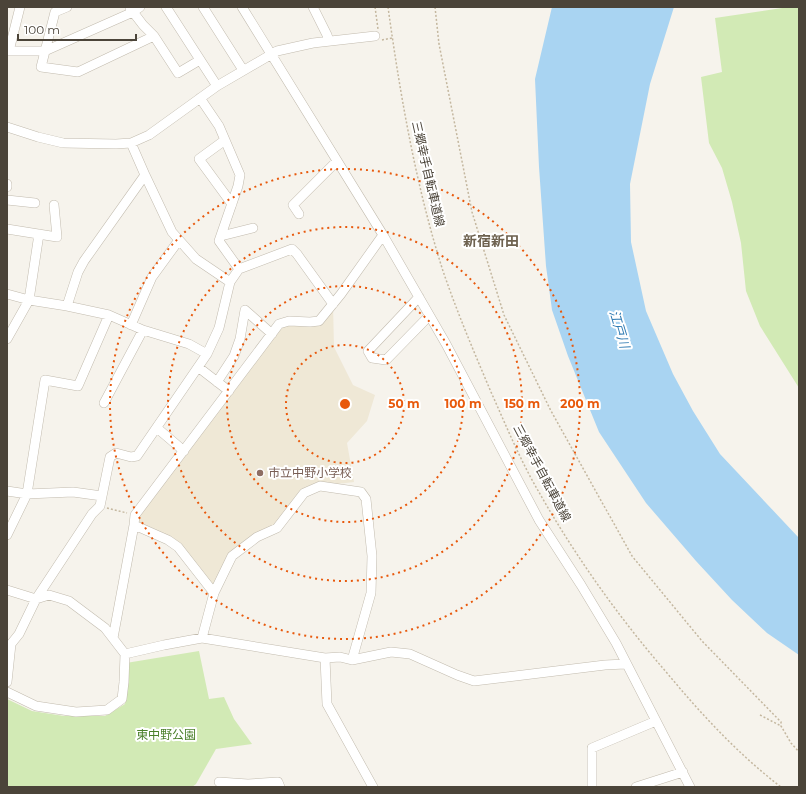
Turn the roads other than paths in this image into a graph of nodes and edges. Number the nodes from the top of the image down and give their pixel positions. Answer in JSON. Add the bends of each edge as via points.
{"nodes":[{"id":1,"x":20,"y":7,"type":"edge"},
{"id":2,"x":67,"y":7,"type":"edge"},
{"id":3,"x":166,"y":7,"type":"edge"},
{"id":4,"x":203,"y":7,"type":"edge"},
{"id":5,"x":242,"y":7,"type":"edge"},
{"id":6,"x":313,"y":7,"type":"edge"},
{"id":7,"x":134,"y":9,"type":"edge"},
{"id":8,"x":154,"y":36,"type":"junction"},
{"id":9,"x":377,"y":36,"type":"road end"},
{"id":10,"x":329,"y":41,"type":"junction"},
{"id":11,"x":8,"y":51,"type":"edge"},
{"id":12,"x":45,"y":51,"type":"junction"},
{"id":13,"x":272,"y":54,"type":"junction"},
{"id":14,"x":200,"y":60,"type":"junction"},
{"id":15,"x":243,"y":70,"type":"junction"},
{"id":16,"x":217,"y":86,"type":"junction"},
{"id":17,"x":200,"y":98,"type":"junction"},
{"id":18,"x":7,"y":127,"type":"edge"},
{"id":19,"x":225,"y":140,"type":"junction"},
{"id":20,"x":131,"y":143,"type":"junction"},
{"id":21,"x":337,"y":161,"type":"junction"},
{"id":22,"x":145,"y":175,"type":"junction"},
{"id":23,"x":7,"y":200,"type":"edge"},
{"id":24,"x":35,"y":203,"type":"dead end"},
{"id":25,"x":232,"y":204,"type":"junction"},
{"id":26,"x":54,"y":205,"type":"dead end"},
{"id":27,"x":299,"y":214,"type":"dead end"},
{"id":28,"x":253,"y":228,"type":"dead end"},
{"id":29,"x":7,"y":229,"type":"edge"},
{"id":30,"x":39,"y":234,"type":"junction"},
{"id":31,"x":383,"y":235,"type":"junction"},
{"id":32,"x":221,"y":236,"type":"junction"},
{"id":33,"x":179,"y":240,"type":"junction"},
{"id":34,"x":239,"y":269,"type":"junction"},
{"id":35,"x":230,"y":282,"type":"junction"},
{"id":36,"x":7,"y":294,"type":"edge"},
{"id":37,"x":418,"y":297,"type":"junction"},
{"id":38,"x":29,"y":300,"type":"junction"},
{"id":39,"x":333,"y":304,"type":"junction"},
{"id":40,"x":67,"y":306,"type":"junction"},
{"id":41,"x":109,"y":315,"type":"junction"},
{"id":42,"x":429,"y":316,"type":"junction"},
{"id":43,"x":131,"y":325,"type":"junction"},
{"id":44,"x":142,"y":330,"type":"junction"},
{"id":45,"x":272,"y":334,"type":"junction"},
{"id":46,"x":7,"y":339,"type":"edge"},
{"id":47,"x":207,"y":354,"type":"junction"},
{"id":48,"x":198,"y":367,"type":"junction"},
{"id":49,"x":217,"y":382,"type":"junction"},
{"id":50,"x":229,"y":391,"type":"junction"},
{"id":51,"x":104,"y":403,"type":"dead end"},
{"id":52,"x":157,"y":428,"type":"junction"},
{"id":53,"x":184,"y":451,"type":"junction"},
{"id":54,"x":7,"y":492,"type":"edge"},
{"id":55,"x":27,"y":494,"type":"junction"},
{"id":56,"x":102,"y":496,"type":"junction"},
{"id":57,"x":135,"y":520,"type":"junction"},
{"id":58,"x":7,"y":535,"type":"edge"},
{"id":59,"x":7,"y":590,"type":"edge"},
{"id":60,"x":214,"y":592,"type":"junction"},
{"id":61,"x":36,"y":599,"type":"junction"},
{"id":62,"x":113,"y":638,"type":"junction"},
{"id":63,"x":202,"y":638,"type":"junction"},
{"id":64,"x":125,"y":654,"type":"junction"},
{"id":65,"x":325,"y":658,"type":"junction"},
{"id":66,"x":352,"y":660,"type":"junction"},
{"id":67,"x":625,"y":664,"type":"junction"},
{"id":68,"x":7,"y":682,"type":"edge"},
{"id":69,"x":7,"y":692,"type":"edge"},
{"id":70,"x":656,"y":721,"type":"junction"},
{"id":71,"x":682,"y":772,"type":"junction"},
{"id":72,"x":219,"y":782,"type":"dead end"},
{"id":73,"x":280,"y":787,"type":"edge"},
{"id":74,"x":373,"y":787,"type":"edge"},
{"id":75,"x":592,"y":787,"type":"edge"},
{"id":76,"x":636,"y":787,"type":"edge"},
{"id":77,"x":690,"y":787,"type":"edge"}],
"edges":[{"from":1,"to":11,"type":"street"},
{"from":2,"to":12,"type":"street","via":[[55,12]]},
{"from":3,"to":14,"type":"street"},
{"from":4,"to":15,"type":"street"},
{"from":5,"to":13,"type":"street"},
{"from":6,"to":10,"type":"street"},
{"from":7,"to":8,"type":"street"},
{"from":7,"to":12,"type":"street"},
{"from":8,"to":12,"type":"street","via":[[78,72],[42,67]]},
{"from":8,"to":14,"type":"street","via":[[178,73]]},
{"from":9,"to":10,"type":"street"},
{"from":10,"to":13,"type":"street"},
{"from":11,"to":12,"type":"street"},
{"from":13,"to":15,"type":"street"},
{"from":13,"to":21,"type":"street"},
{"from":14,"to":16,"type":"street"},
{"from":15,"to":16,"type":"street"},
{"from":16,"to":17,"type":"street"},
{"from":17,"to":19,"type":"street","via":[[219,126]]},
{"from":17,"to":20,"type":"street","via":[[149,135]]},
{"from":18,"to":20,"type":"street","via":[[63,143]]},
{"from":19,"to":25,"type":"street","via":[[240,175]]},
{"from":19,"to":25,"type":"street","via":[[199,159]]},
{"from":20,"to":22,"type":"street"},
{"from":21,"to":27,"type":"street","via":[[293,205]]},
{"from":21,"to":31,"type":"street"},
{"from":22,"to":33,"type":"street","via":[[172,232]]},
{"from":22,"to":40,"type":"street","via":[[84,261]]},
{"from":23,"to":24,"type":"street"},
{"from":25,"to":32,"type":"street"},
{"from":26,"to":30,"type":"street","via":[[57,237]]},
{"from":28,"to":32,"type":"street"},
{"from":29,"to":30,"type":"street"},
{"from":30,"to":38,"type":"street"},
{"from":31,"to":37,"type":"street"},
{"from":31,"to":39,"type":"street"},
{"from":32,"to":34,"type":"street","via":[[219,241]]},
{"from":33,"to":35,"type":"street","via":[[196,259]]},
{"from":33,"to":43,"type":"street","via":[[152,277]]},
{"from":34,"to":35,"type":"street"},
{"from":34,"to":39,"type":"street","via":[[292,249]]},
{"from":35,"to":47,"type":"street","via":[[219,328]]},
{"from":36,"to":38,"type":"street"},
{"from":37,"to":42,"type":"street"},
{"from":37,"to":42,"type":"street","via":[[368,351],[372,358],[386,360]]},
{"from":38,"to":40,"type":"street"},
{"from":38,"to":46,"type":"street"},
{"from":39,"to":45,"type":"street","via":[[320,321],[289,321],[279,324]]},
{"from":40,"to":41,"type":"street"},
{"from":41,"to":43,"type":"street"},
{"from":41,"to":55,"type":"street","via":[[78,386],[44,380]]},
{"from":42,"to":67,"type":"street","via":[[538,520],[600,616]]},
{"from":43,"to":44,"type":"street"},
{"from":44,"to":47,"type":"street","via":[[189,344]]},
{"from":44,"to":51,"type":"street"},
{"from":45,"to":49,"type":"street","via":[[245,310],[234,356]]},
{"from":45,"to":50,"type":"street"},
{"from":47,"to":48,"type":"street"},
{"from":48,"to":49,"type":"street"},
{"from":48,"to":52,"type":"street"},
{"from":49,"to":50,"type":"street"},
{"from":50,"to":53,"type":"street"},
{"from":52,"to":53,"type":"street"},
{"from":52,"to":56,"type":"street","via":[[137,456],[116,453],[110,457]]},
{"from":53,"to":57,"type":"street"},
{"from":54,"to":55,"type":"street"},
{"from":55,"to":56,"type":"street","via":[[73,492]]},
{"from":55,"to":58,"type":"street"},
{"from":56,"to":61,"type":"street","via":[[100,506],[92,514]]},
{"from":57,"to":60,"type":"street","via":[[178,547]]},
{"from":57,"to":62,"type":"street"},
{"from":59,"to":61,"type":"street"},
{"from":60,"to":63,"type":"street"},
{"from":60,"to":66,"type":"street","via":[[232,556],[257,537],[277,528],[304,493],[320,486],[361,492],[366,499],[371,549],[371,593]]},
{"from":61,"to":62,"type":"street","via":[[49,595],[69,601],[105,628]]},
{"from":61,"to":68,"type":"street","via":[[19,634],[11,644]]},
{"from":62,"to":64,"type":"street"},
{"from":63,"to":64,"type":"street"},
{"from":63,"to":65,"type":"street"},
{"from":64,"to":69,"type":"street","via":[[122,699],[107,710],[76,712],[36,706]]},
{"from":65,"to":66,"type":"street"},
{"from":65,"to":74,"type":"street","via":[[327,704]]},
{"from":66,"to":67,"type":"street","via":[[391,652],[405,653],[474,681]]},
{"from":67,"to":70,"type":"street"},
{"from":70,"to":71,"type":"street"},
{"from":70,"to":75,"type":"street","via":[[592,748]]},
{"from":71,"to":76,"type":"street"},
{"from":71,"to":77,"type":"street"},
{"from":72,"to":73,"type":"street","via":[[278,782]]}]}
